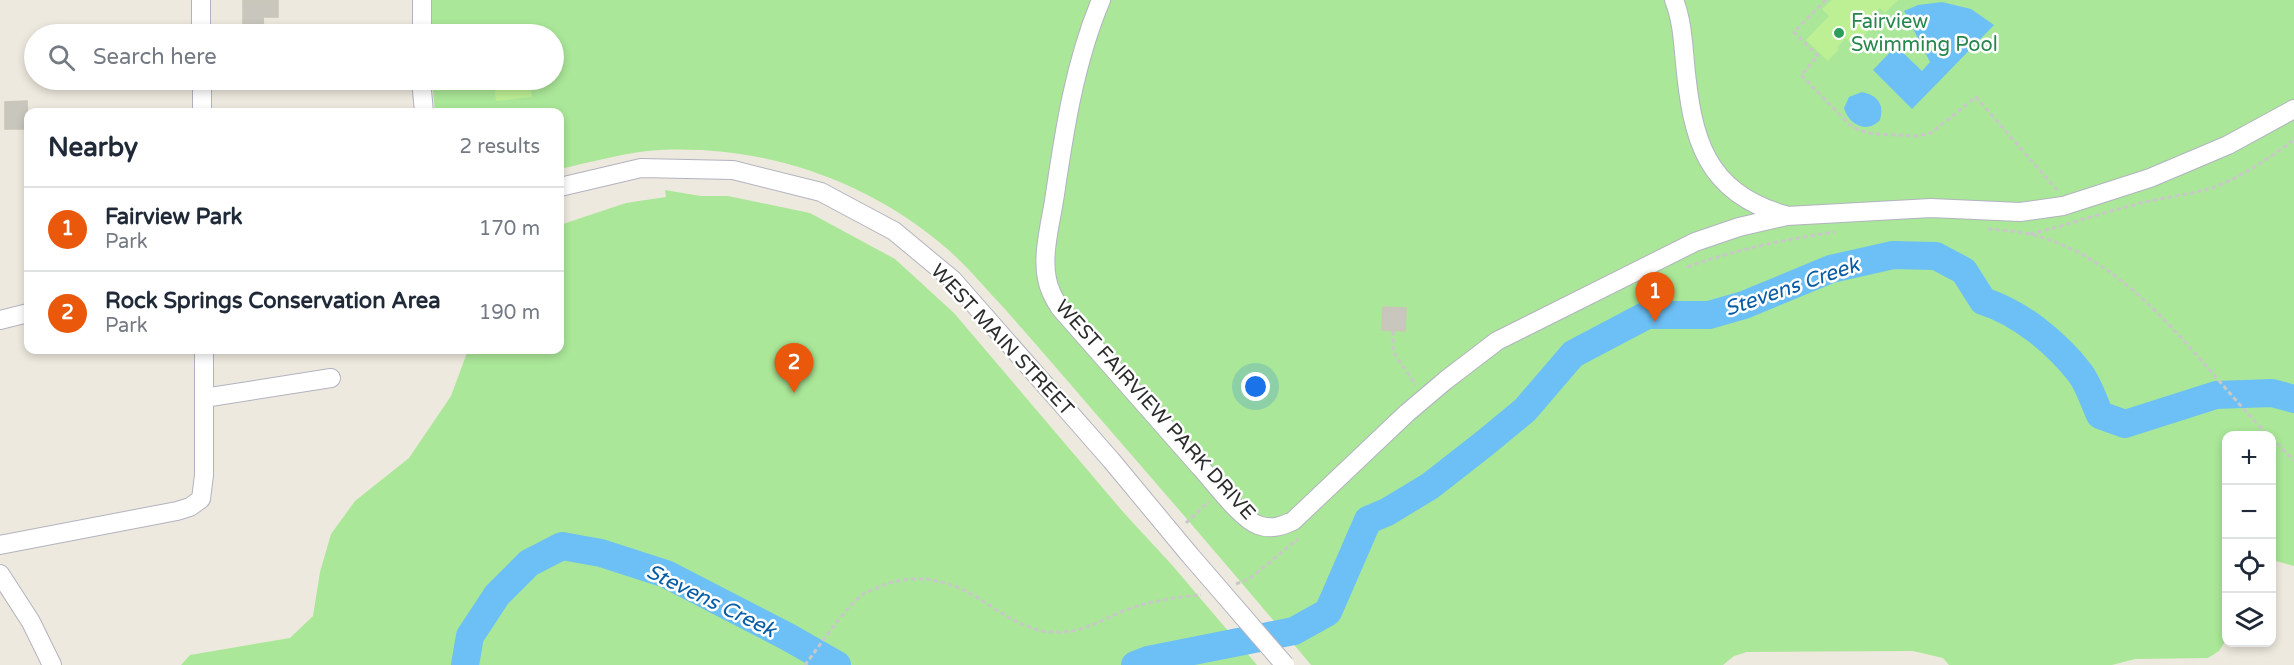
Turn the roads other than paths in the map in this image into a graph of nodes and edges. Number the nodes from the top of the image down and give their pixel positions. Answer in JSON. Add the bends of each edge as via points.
{"nodes":[{"id":1,"x":201,"y":0,"type":"edge"},
{"id":2,"x":422,"y":0,"type":"edge"},
{"id":3,"x":1101,"y":0,"type":"edge"},
{"id":4,"x":1674,"y":0,"type":"edge"},
{"id":5,"x":201,"y":24,"type":"edge"},
{"id":6,"x":422,"y":24,"type":"edge"},
{"id":7,"x":202,"y":90,"type":"edge"},
{"id":8,"x":422,"y":90,"type":"edge"},
{"id":9,"x":202,"y":108,"type":"edge"},
{"id":10,"x":424,"y":108,"type":"edge"},
{"id":11,"x":2294,"y":110,"type":"edge"},
{"id":12,"x":564,"y":186,"type":"edge"},
{"id":13,"x":1787,"y":216,"type":"junction"},
{"id":14,"x":24,"y":314,"type":"edge"},
{"id":15,"x":0,"y":320,"type":"edge"},
{"id":16,"x":204,"y":354,"type":"edge"},
{"id":17,"x":331,"y":378,"type":"dead end"},
{"id":18,"x":204,"y":398,"type":"junction"},
{"id":19,"x":0,"y":545,"type":"edge"},
{"id":20,"x":0,"y":574,"type":"edge"},
{"id":21,"x":52,"y":665,"type":"edge"},
{"id":22,"x":1285,"y":665,"type":"edge"}],
"edges":[{"from":1,"to":5,"type":"street"},
{"from":2,"to":6,"type":"street"},
{"from":3,"to":13,"type":"street","name":"WEST FAIRVIEW PARK DRIVE","via":[[1087,33],[1070,103],[1048,235],[1046,277],[1060,308],[1220,490],[1248,520],[1258,525],[1275,527],[1293,521],[1425,397],[1504,337],[1672,252],[1717,234]]},
{"from":4,"to":13,"type":"street","name":"WEST FAIRVIEW PARK DRIVE","via":[[1682,33],[1689,108],[1702,152],[1734,191],[1751,203]]},
{"from":7,"to":9,"type":"street"},
{"from":8,"to":10,"type":"street"},
{"from":11,"to":13,"type":"street","name":"WEST FAIRVIEW PARK DRIVE","via":[[2150,178],[2042,210],[1931,208]]},
{"from":12,"to":22,"type":"street","name":"WEST MAIN STREET","bridge":true,"via":[[641,168],[733,170],[821,192],[894,231],[953,280]]},
{"from":14,"to":15,"type":"street"},
{"from":16,"to":18,"type":"street"},
{"from":17,"to":18,"type":"street"},
{"from":18,"to":19,"type":"street","via":[[201,499],[190,507]]},
{"from":20,"to":21,"type":"street","via":[[31,622]]}]}
